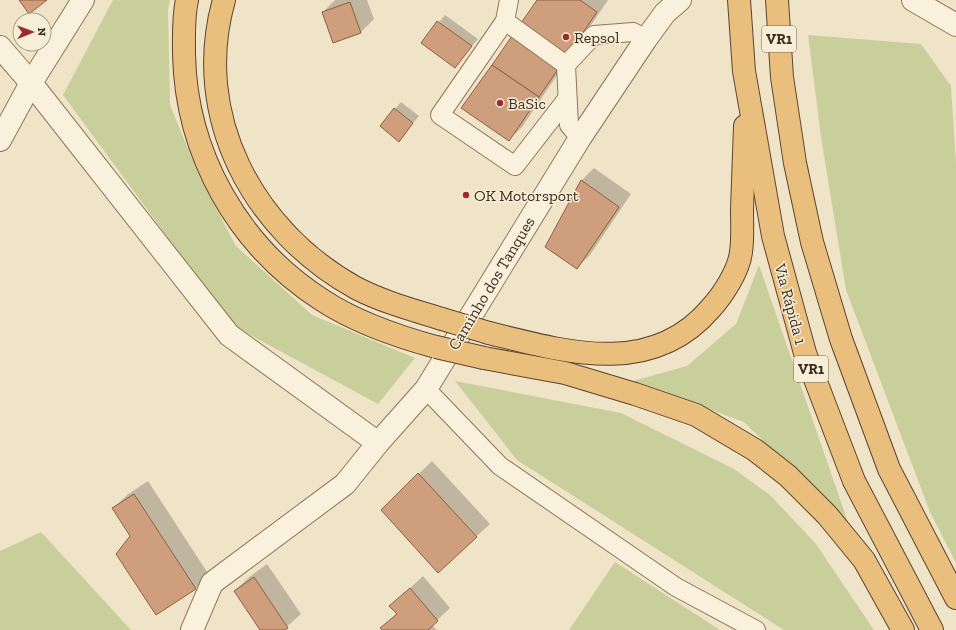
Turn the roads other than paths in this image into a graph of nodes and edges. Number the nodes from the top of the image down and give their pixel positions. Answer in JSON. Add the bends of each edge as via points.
{"nodes":[{"id":1,"x":83,"y":0,"type":"edge"},
{"id":2,"x":187,"y":0,"type":"edge"},
{"id":3,"x":224,"y":0,"type":"edge"},
{"id":4,"x":509,"y":0,"type":"edge"},
{"id":5,"x":680,"y":0,"type":"edge"},
{"id":6,"x":739,"y":0,"type":"edge"},
{"id":7,"x":777,"y":0,"type":"edge"},
{"id":8,"x":913,"y":0,"type":"edge"},
{"id":9,"x":504,"y":21,"type":"junction"},
{"id":10,"x":956,"y":24,"type":"edge"},
{"id":11,"x":646,"y":40,"type":"junction"},
{"id":12,"x":0,"y":47,"type":"edge"},
{"id":13,"x":566,"y":65,"type":"junction"},
{"id":14,"x":745,"y":79,"type":"junction"},
{"id":15,"x":31,"y":83,"type":"junction"},
{"id":16,"x":566,"y":100,"type":"junction"},
{"id":17,"x":580,"y":138,"type":"junction"},
{"id":18,"x":0,"y":140,"type":"edge"},
{"id":19,"x":426,"y":389,"type":"junction"},
{"id":20,"x":378,"y":442,"type":"junction"},
{"id":21,"x":956,"y":598,"type":"edge"},
{"id":22,"x":192,"y":630,"type":"edge"},
{"id":23,"x":756,"y":630,"type":"edge"},
{"id":24,"x":903,"y":630,"type":"edge"},
{"id":25,"x":932,"y":630,"type":"edge"}],
"edges":[{"from":1,"to":15,"type":"street"},
{"from":2,"to":24,"type":"highway","bridge":true,"via":[[183,18],[184,70],[190,116],[201,152],[213,180],[235,215],[265,253],[288,274],[322,300],[398,336],[484,358],[565,373],[696,415],[755,450],[788,476],[827,515],[864,560]]},
{"from":3,"to":14,"type":"highway","bridge":true,"via":[[214,47],[214,76],[218,103],[234,158],[259,202],[290,239],[324,267],[357,288],[399,306],[489,333],[576,352],[629,353],[653,349],[677,338],[703,318],[721,297],[741,254]]},
{"from":4,"to":9,"type":"lane"},
{"from":5,"to":11,"type":"street","name":"Caminho dos Tanques","via":[[666,13]]},
{"from":6,"to":14,"type":"highway","name":"Via Rápida 1","number":"VR1"},
{"from":7,"to":21,"type":"highway","number":"VR1","via":[[782,77],[796,170],[812,242],[840,339],[889,469]]},
{"from":8,"to":10,"type":"street"},
{"from":9,"to":13,"type":"lane"},
{"from":9,"to":16,"type":"lane","via":[[440,115],[515,166]]},
{"from":11,"to":13,"type":"lane","via":[[633,32],[594,35]]},
{"from":11,"to":17,"type":"street","name":"Caminho dos Tanques"},
{"from":12,"to":15,"type":"street"},
{"from":13,"to":16,"type":"lane"},
{"from":14,"to":25,"type":"highway","name":"Via Rápida 1","number":"VR1","via":[[773,236],[805,353],[854,480]]},
{"from":15,"to":18,"type":"street"},
{"from":15,"to":20,"type":"street","via":[[229,335]]},
{"from":16,"to":17,"type":"lane","via":[[569,125]]},
{"from":17,"to":19,"type":"street","name":"Caminho dos Tanques"},
{"from":19,"to":20,"type":"street","name":"Caminho dos Tanques"},
{"from":19,"to":23,"type":"lane","via":[[500,466],[676,587]]},
{"from":20,"to":22,"type":"street","name":"Caminho dos Tanques","via":[[345,484],[212,583]]}]}
